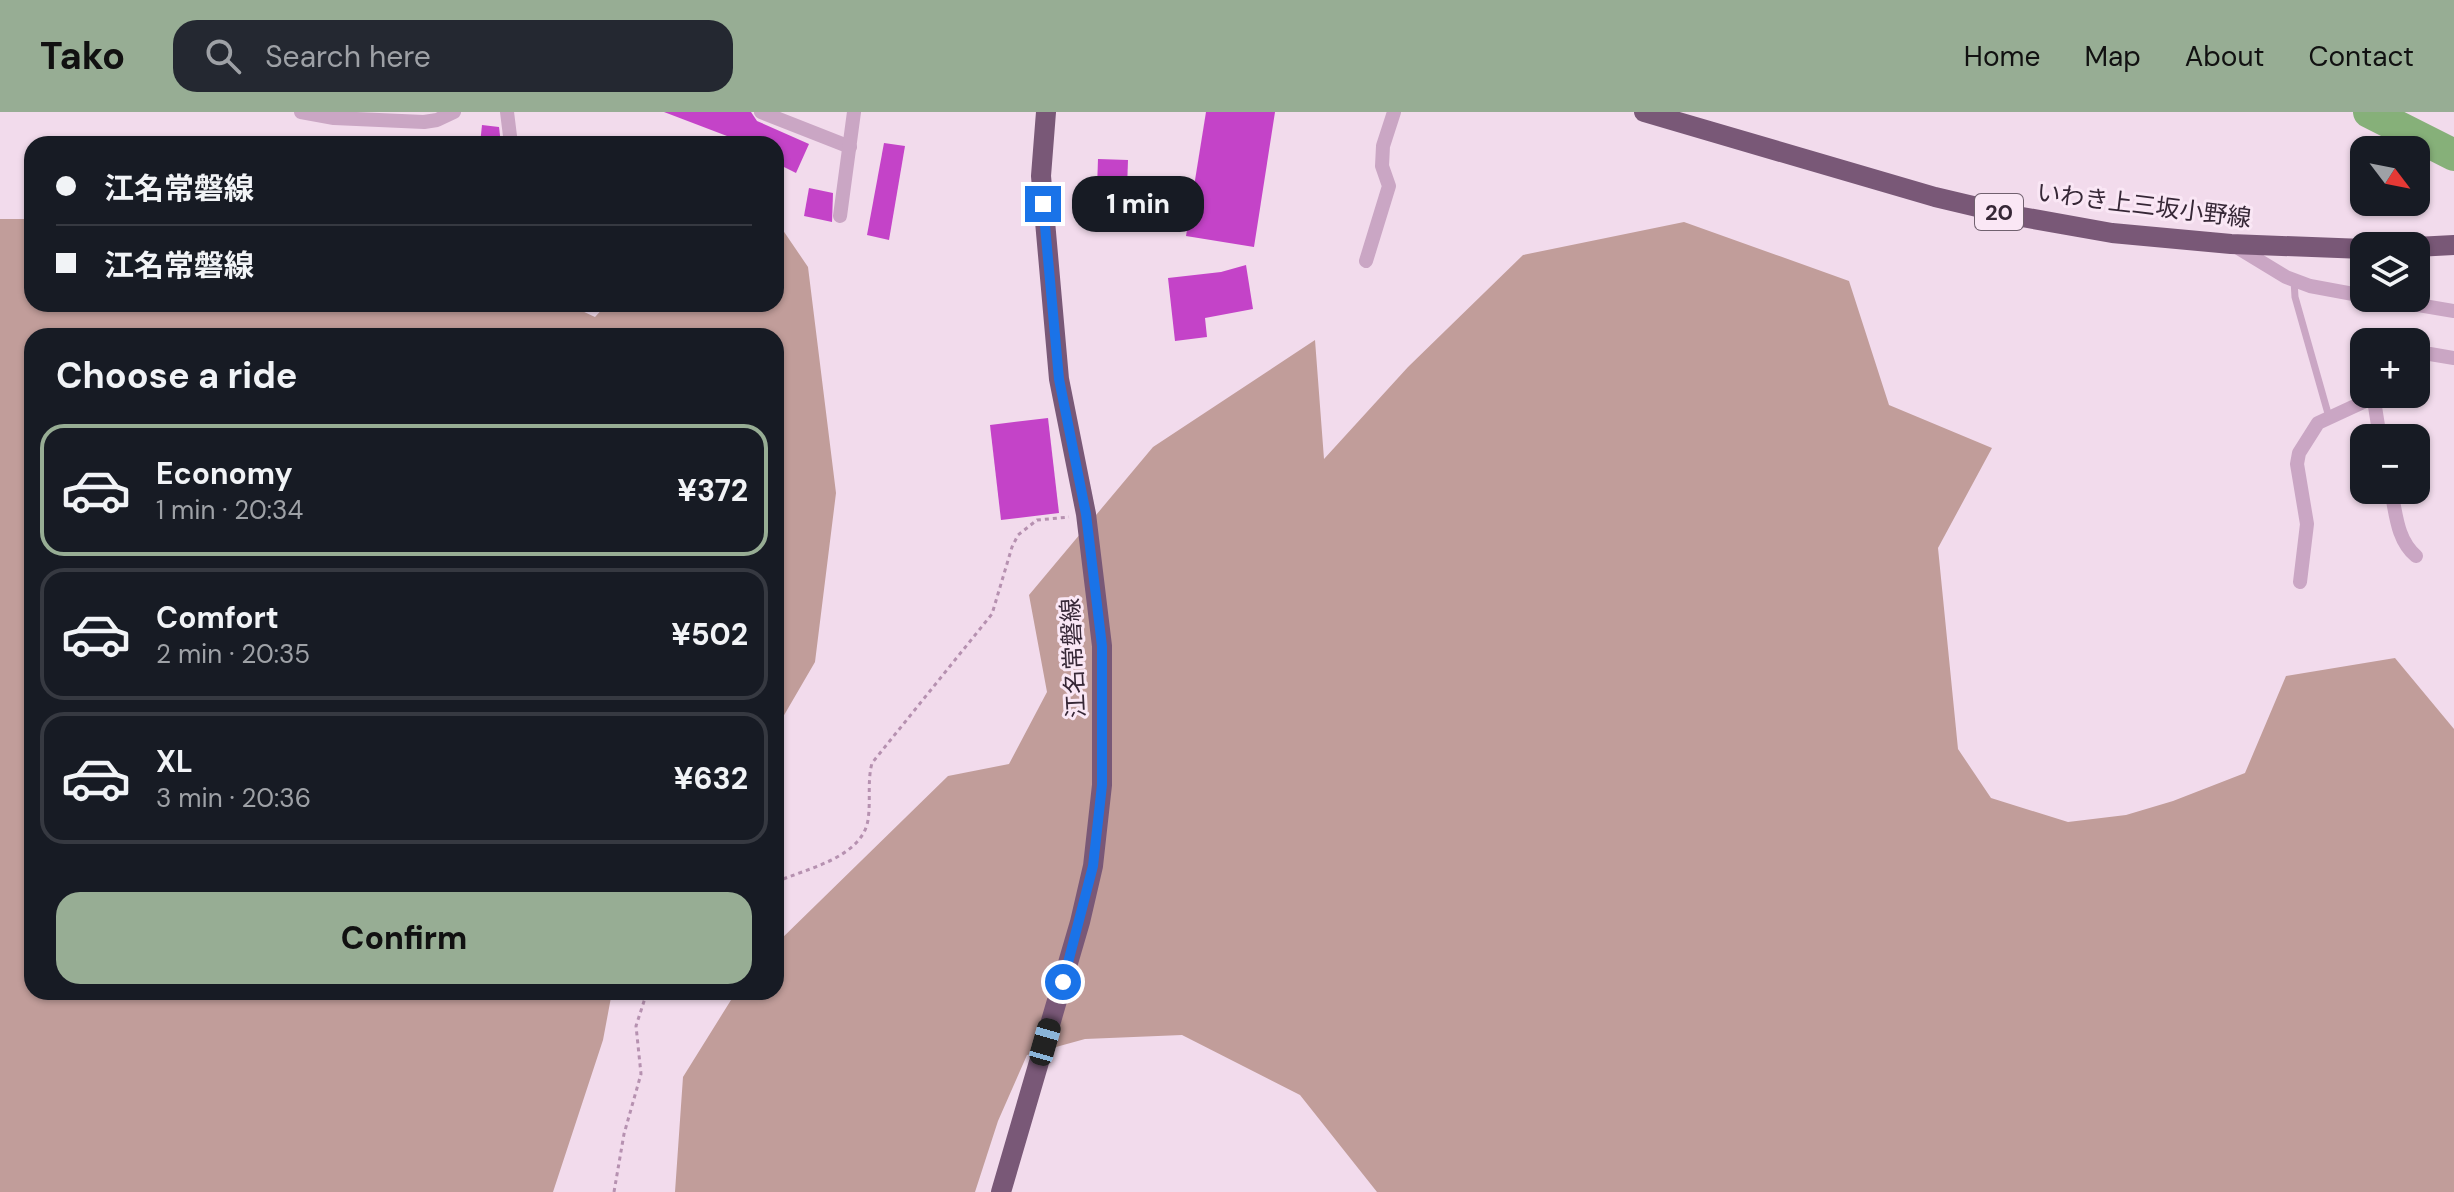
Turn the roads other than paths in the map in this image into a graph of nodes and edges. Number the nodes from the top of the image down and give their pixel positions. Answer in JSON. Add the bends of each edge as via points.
{"nodes":[{"id":1,"x":301,"y":112,"type":"edge"},
{"id":2,"x":454,"y":112,"type":"edge"},
{"id":3,"x":507,"y":112,"type":"edge"},
{"id":4,"x":761,"y":112,"type":"edge"},
{"id":5,"x":854,"y":112,"type":"edge"},
{"id":6,"x":1046,"y":112,"type":"edge"},
{"id":7,"x":1394,"y":112,"type":"edge"},
{"id":8,"x":1644,"y":112,"type":"edge"},
{"id":9,"x":510,"y":136,"type":"edge"},
{"id":10,"x":850,"y":147,"type":"junction"},
{"id":11,"x":840,"y":216,"type":"dead end"},
{"id":12,"x":2231,"y":244,"type":"junction"},
{"id":13,"x":2454,"y":245,"type":"edge"},
{"id":14,"x":2430,"y":246,"type":"edge"},
{"id":15,"x":2350,"y":248,"type":"edge"},
{"id":16,"x":1366,"y":261,"type":"dead end"},
{"id":17,"x":2294,"y":280,"type":"junction"},
{"id":18,"x":2350,"y":293,"type":"edge"},
{"id":19,"x":2430,"y":307,"type":"edge"},
{"id":20,"x":2454,"y":311,"type":"edge"},
{"id":21,"x":2430,"y":354,"type":"edge"},
{"id":22,"x":2454,"y":358,"type":"edge"},
{"id":23,"x":2350,"y":407,"type":"edge"},
{"id":24,"x":2329,"y":417,"type":"junction"},
{"id":25,"x":2394,"y":504,"type":"edge"},
{"id":26,"x":2416,"y":556,"type":"dead end"},
{"id":27,"x":2300,"y":582,"type":"dead end"},
{"id":28,"x":1001,"y":1192,"type":"edge"}],
"edges":[{"from":1,"to":2,"type":"street","via":[[424,122]]},
{"from":3,"to":9,"type":"street"},
{"from":4,"to":10,"type":"street"},
{"from":5,"to":10,"type":"street"},
{"from":6,"to":28,"type":"main road","name":"江名常磐線","via":[[1041,176],[1059,379],[1086,514],[1102,646],[1102,785],[1080,922]]},
{"from":7,"to":16,"type":"street","via":[[1383,146],[1389,186]]},
{"from":8,"to":12,"type":"main road","name":"いわき上三坂小野線","number":"20","via":[[2011,215],[2112,233]]},
{"from":10,"to":11,"type":"street"},
{"from":12,"to":15,"type":"main road","name":"いわき上三坂小野線","number":"20"},
{"from":12,"to":17,"type":"street"},
{"from":13,"to":14,"type":"main road"},
{"from":17,"to":18,"type":"street"},
{"from":17,"to":24,"type":"lane"},
{"from":19,"to":20,"type":"street"},
{"from":21,"to":22,"type":"street"},
{"from":23,"to":24,"type":"street"},
{"from":24,"to":27,"type":"street","via":[[2318,423],[2297,464],[2307,524]]},
{"from":25,"to":26,"type":"street","via":[[2400,532]]}]}
